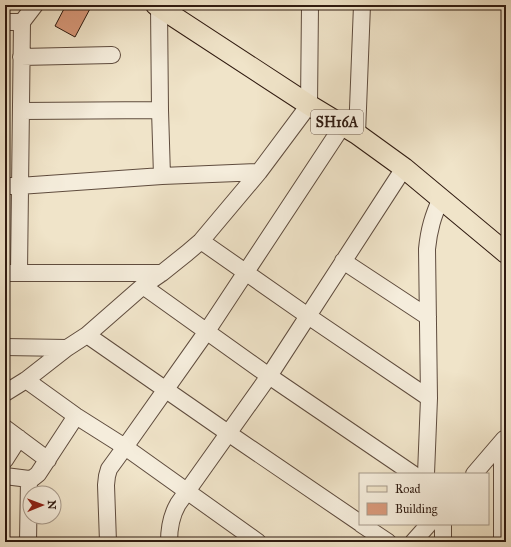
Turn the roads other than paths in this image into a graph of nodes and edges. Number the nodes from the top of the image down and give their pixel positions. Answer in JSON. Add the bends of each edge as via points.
{"nodes":[{"id":1,"x":35,"y":5,"type":"edge"},
{"id":2,"x":310,"y":5,"type":"edge"},
{"id":3,"x":362,"y":5,"type":"edge"},
{"id":4,"x":158,"y":6,"type":"edge"},
{"id":5,"x":5,"y":22,"type":"edge"},
{"id":6,"x":22,"y":22,"type":"junction"},
{"id":7,"x":112,"y":55,"type":"dead end"},
{"id":8,"x":21,"y":57,"type":"junction"},
{"id":9,"x":308,"y":105,"type":"junction"},
{"id":10,"x":160,"y":110,"type":"junction"},
{"id":11,"x":21,"y":111,"type":"junction"},
{"id":12,"x":350,"y":130,"type":"junction"},
{"id":13,"x":404,"y":168,"type":"junction"},
{"id":14,"x":259,"y":172,"type":"junction"},
{"id":15,"x":162,"y":176,"type":"junction"},
{"id":16,"x":12,"y":186,"type":"edge"},
{"id":17,"x":441,"y":198,"type":"junction"},
{"id":18,"x":201,"y":241,"type":"junction"},
{"id":19,"x":506,"y":254,"type":"edge"},
{"id":20,"x":343,"y":261,"type":"junction"},
{"id":21,"x":246,"y":272,"type":"junction"},
{"id":22,"x":12,"y":273,"type":"edge"},
{"id":23,"x":162,"y":273,"type":"junction"},
{"id":24,"x":142,"y":286,"type":"junction"},
{"id":25,"x":308,"y":316,"type":"junction"},
{"id":26,"x":428,"y":317,"type":"junction"},
{"id":27,"x":207,"y":331,"type":"junction"},
{"id":28,"x":87,"y":335,"type":"junction"},
{"id":29,"x":5,"y":347,"type":"edge"},
{"id":30,"x":67,"y":348,"type":"junction"},
{"id":31,"x":269,"y":376,"type":"junction"},
{"id":32,"x":26,"y":380,"type":"junction"},
{"id":33,"x":166,"y":390,"type":"junction"},
{"id":34,"x":7,"y":391,"type":"edge"},
{"id":35,"x":429,"y":398,"type":"junction"},
{"id":36,"x":76,"y":416,"type":"junction"},
{"id":37,"x":5,"y":428,"type":"edge"},
{"id":38,"x":228,"y":433,"type":"junction"},
{"id":39,"x":19,"y":438,"type":"junction"},
{"id":40,"x":504,"y":440,"type":"edge"},
{"id":41,"x":125,"y":447,"type":"junction"},
{"id":42,"x":5,"y":460,"type":"edge"},
{"id":43,"x":48,"y":460,"type":"junction"},
{"id":44,"x":412,"y":473,"type":"edge"},
{"id":45,"x":426,"y":473,"type":"edge"},
{"id":46,"x":475,"y":473,"type":"edge"},
{"id":47,"x":5,"y":476,"type":"edge"},
{"id":48,"x":29,"y":478,"type":"junction"},
{"id":49,"x":187,"y":491,"type":"junction"},
{"id":50,"x":359,"y":523,"type":"edge"},
{"id":51,"x":362,"y":525,"type":"edge"},
{"id":52,"x":428,"y":525,"type":"edge"},
{"id":53,"x":443,"y":525,"type":"edge"},
{"id":54,"x":28,"y":542,"type":"edge"},
{"id":55,"x":108,"y":542,"type":"edge"},
{"id":56,"x":169,"y":542,"type":"edge"},
{"id":57,"x":258,"y":542,"type":"edge"},
{"id":58,"x":388,"y":542,"type":"edge"},
{"id":59,"x":413,"y":542,"type":"edge"},
{"id":60,"x":444,"y":542,"type":"edge"},
{"id":61,"x":502,"y":542,"type":"edge"}],
"edges":[{"from":1,"to":6,"type":"street"},
{"from":2,"to":9,"type":"street"},
{"from":3,"to":12,"type":"street"},
{"from":4,"to":9,"type":"main road","number":"SH16A"},
{"from":4,"to":10,"type":"street"},
{"from":5,"to":6,"type":"street"},
{"from":6,"to":8,"type":"street"},
{"from":7,"to":8,"type":"street"},
{"from":8,"to":11,"type":"street"},
{"from":9,"to":12,"type":"main road","number":"SH16A"},
{"from":9,"to":14,"type":"street"},
{"from":10,"to":11,"type":"street"},
{"from":10,"to":15,"type":"street"},
{"from":11,"to":16,"type":"street"},
{"from":12,"to":13,"type":"main road","number":"SH16A"},
{"from":12,"to":21,"type":"street"},
{"from":13,"to":17,"type":"main road","number":"SH16A"},
{"from":13,"to":20,"type":"street"},
{"from":14,"to":15,"type":"street"},
{"from":14,"to":18,"type":"street"},
{"from":15,"to":16,"type":"street"},
{"from":16,"to":22,"type":"street"},
{"from":17,"to":19,"type":"main road","number":"SH16A"},
{"from":17,"to":26,"type":"street","via":[[428,235]]},
{"from":18,"to":21,"type":"street"},
{"from":18,"to":23,"type":"street"},
{"from":20,"to":25,"type":"street"},
{"from":20,"to":26,"type":"street"},
{"from":21,"to":25,"type":"street"},
{"from":21,"to":27,"type":"street"},
{"from":22,"to":23,"type":"street"},
{"from":23,"to":24,"type":"street"},
{"from":24,"to":27,"type":"street"},
{"from":24,"to":28,"type":"street"},
{"from":25,"to":31,"type":"street"},
{"from":25,"to":35,"type":"street"},
{"from":26,"to":35,"type":"street"},
{"from":27,"to":31,"type":"street"},
{"from":27,"to":33,"type":"street"},
{"from":28,"to":30,"type":"street"},
{"from":28,"to":33,"type":"street"},
{"from":29,"to":30,"type":"street"},
{"from":30,"to":32,"type":"street"},
{"from":31,"to":38,"type":"street"},
{"from":31,"to":44,"type":"street"},
{"from":32,"to":34,"type":"street"},
{"from":32,"to":36,"type":"street"},
{"from":33,"to":38,"type":"street"},
{"from":33,"to":41,"type":"street"},
{"from":35,"to":45,"type":"street"},
{"from":36,"to":41,"type":"street"},
{"from":36,"to":43,"type":"street"},
{"from":37,"to":39,"type":"street"},
{"from":38,"to":49,"type":"street"},
{"from":38,"to":50,"type":"street"},
{"from":39,"to":42,"type":"street"},
{"from":39,"to":43,"type":"street"},
{"from":40,"to":46,"type":"street"},
{"from":40,"to":61,"type":"street"},
{"from":41,"to":49,"type":"street"},
{"from":41,"to":55,"type":"street","via":[[106,476]]},
{"from":43,"to":48,"type":"street","via":[[38,474]]},
{"from":47,"to":48,"type":"street"},
{"from":48,"to":54,"type":"street"},
{"from":49,"to":56,"type":"street","via":[[173,513]]},
{"from":49,"to":57,"type":"street"},
{"from":51,"to":58,"type":"street"},
{"from":52,"to":59,"type":"street"},
{"from":53,"to":60,"type":"street"}]}
